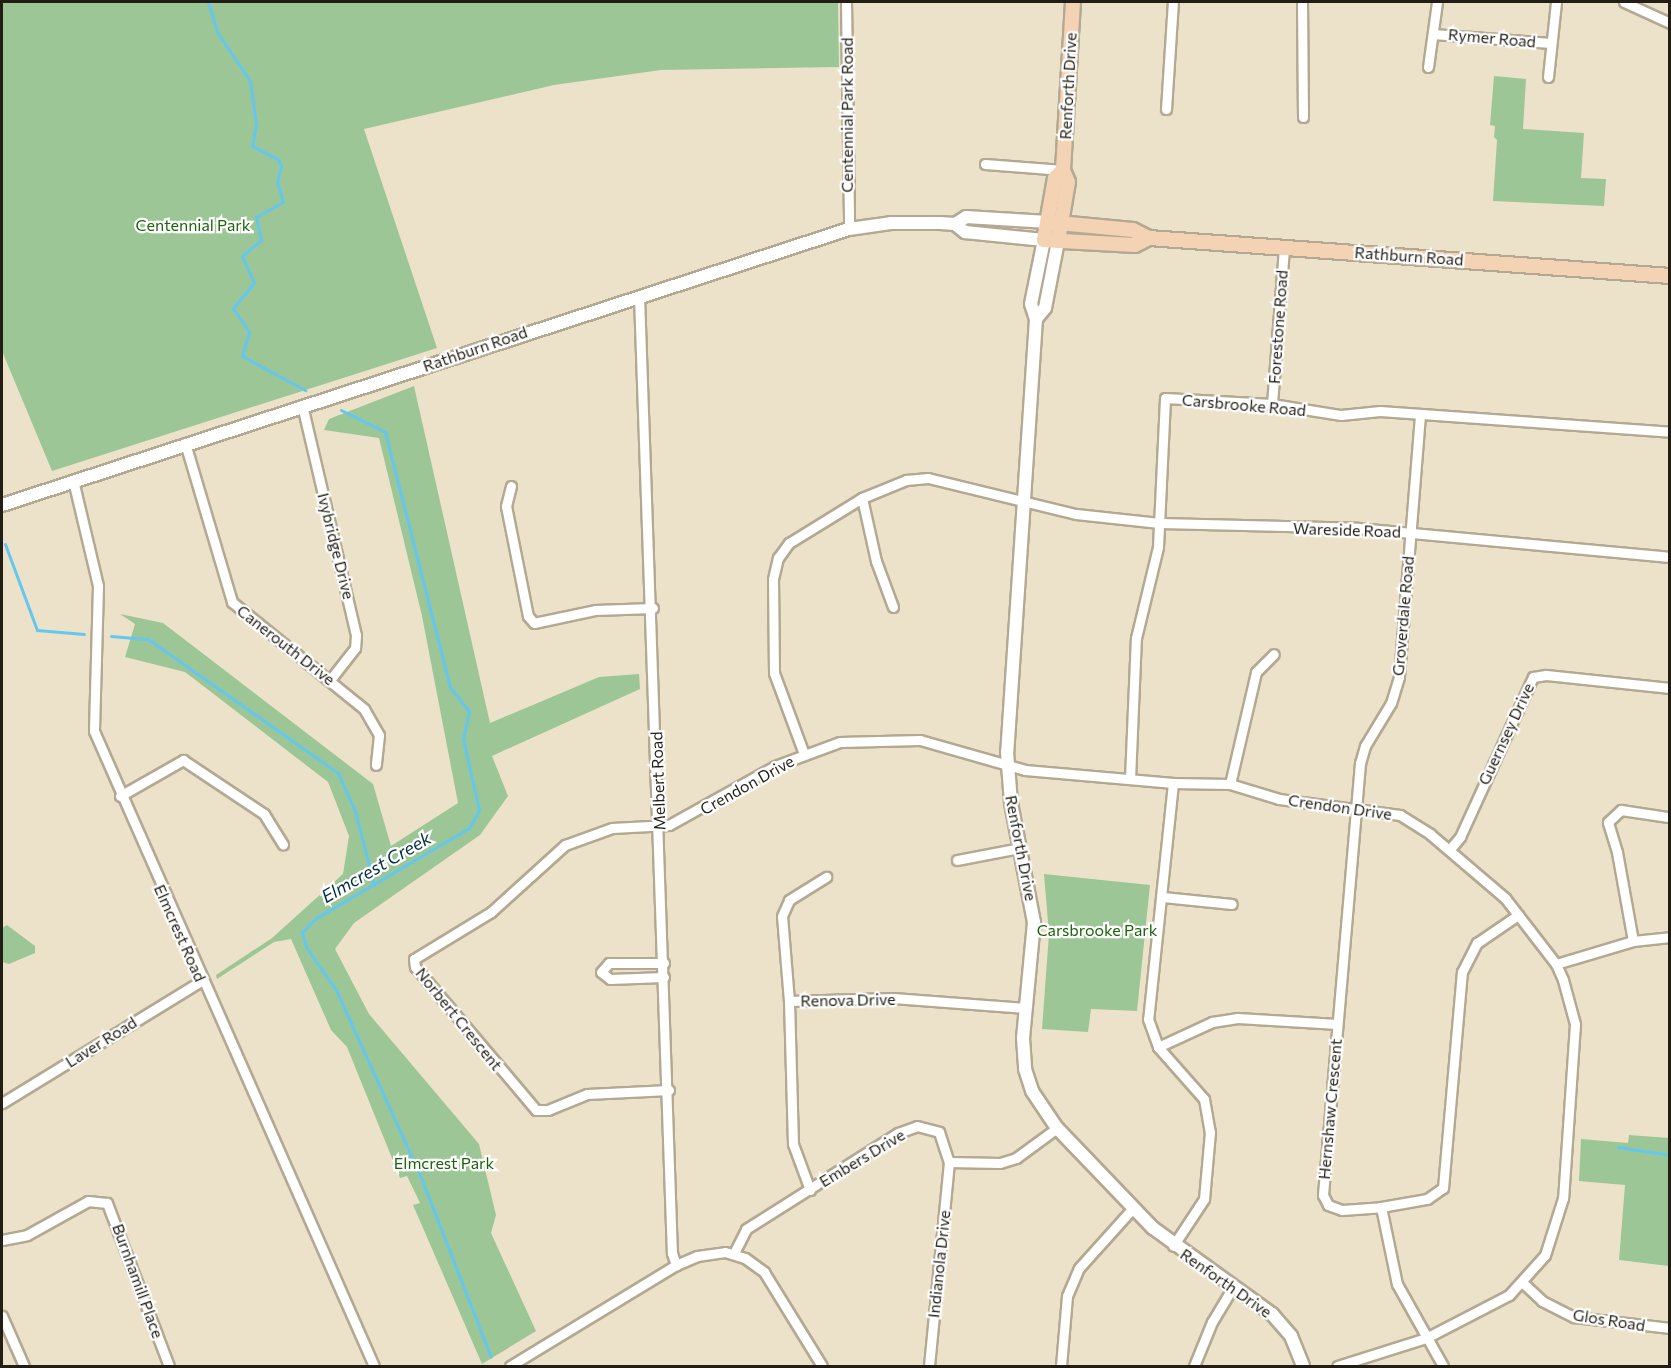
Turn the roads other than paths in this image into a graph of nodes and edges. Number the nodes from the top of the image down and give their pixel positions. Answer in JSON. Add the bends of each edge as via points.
{"nodes":[{"id":1,"x":846,"y":2,"type":"edge"},
{"id":2,"x":1073,"y":2,"type":"edge"},
{"id":3,"x":1173,"y":2,"type":"edge"},
{"id":4,"x":1302,"y":2,"type":"edge"},
{"id":5,"x":1437,"y":2,"type":"edge"},
{"id":6,"x":1556,"y":2,"type":"edge"},
{"id":7,"x":1624,"y":2,"type":"edge"},
{"id":8,"x":1670,"y":23,"type":"edge"},
{"id":9,"x":1433,"y":34,"type":"junction"},
{"id":10,"x":1551,"y":43,"type":"junction"},
{"id":11,"x":1428,"y":67,"type":"dead end"},
{"id":12,"x":1548,"y":77,"type":"dead end"},
{"id":13,"x":1166,"y":109,"type":"dead end"},
{"id":14,"x":1303,"y":117,"type":"dead end"},
{"id":15,"x":985,"y":164,"type":"dead end"},
{"id":16,"x":1064,"y":170,"type":"junction"},
{"id":17,"x":1055,"y":223,"type":"junction"},
{"id":18,"x":955,"y":224,"type":"junction"},
{"id":19,"x":849,"y":229,"type":"junction"},
{"id":20,"x":1149,"y":238,"type":"junction"},
{"id":21,"x":1051,"y":240,"type":"junction"},
{"id":22,"x":1284,"y":249,"type":"junction"},
{"id":23,"x":1670,"y":276,"type":"edge"},
{"id":24,"x":639,"y":296,"type":"junction"},
{"id":25,"x":1272,"y":404,"type":"junction"},
{"id":26,"x":302,"y":405,"type":"junction"},
{"id":27,"x":1420,"y":415,"type":"junction"},
{"id":28,"x":1670,"y":432,"type":"edge"},
{"id":29,"x":185,"y":444,"type":"junction"},
{"id":30,"x":73,"y":480,"type":"junction"},
{"id":31,"x":511,"y":486,"type":"dead end"},
{"id":32,"x":862,"y":498,"type":"junction"},
{"id":33,"x":1026,"y":499,"type":"junction"},
{"id":34,"x":2,"y":505,"type":"edge"},
{"id":35,"x":1160,"y":523,"type":"junction"},
{"id":36,"x":1410,"y":532,"type":"junction"},
{"id":37,"x":1670,"y":557,"type":"edge"},
{"id":38,"x":893,"y":607,"type":"dead end"},
{"id":39,"x":653,"y":608,"type":"junction"},
{"id":40,"x":1274,"y":654,"type":"dead end"},
{"id":41,"x":330,"y":680,"type":"junction"},
{"id":42,"x":1670,"y":681,"type":"edge"},
{"id":43,"x":1669,"y":688,"type":"edge"},
{"id":44,"x":804,"y":753,"type":"junction"},
{"id":45,"x":376,"y":765,"type":"dead end"},
{"id":46,"x":1008,"y":766,"type":"junction"},
{"id":47,"x":1131,"y":779,"type":"junction"},
{"id":48,"x":1173,"y":783,"type":"junction"},
{"id":49,"x":1230,"y":784,"type":"junction"},
{"id":50,"x":120,"y":796,"type":"junction"},
{"id":51,"x":1356,"y":807,"type":"junction"},
{"id":52,"x":1668,"y":818,"type":"edge"},
{"id":53,"x":660,"y":826,"type":"junction"},
{"id":54,"x":283,"y":844,"type":"dead end"},
{"id":55,"x":1020,"y":848,"type":"junction"},
{"id":56,"x":1450,"y":849,"type":"junction"},
{"id":57,"x":957,"y":860,"type":"dead end"},
{"id":58,"x":826,"y":877,"type":"dead end"},
{"id":59,"x":1163,"y":897,"type":"junction"},
{"id":60,"x":1232,"y":904,"type":"dead end"},
{"id":61,"x":1518,"y":915,"type":"junction"},
{"id":62,"x":1670,"y":937,"type":"edge"},
{"id":63,"x":1633,"y":941,"type":"junction"},
{"id":64,"x":664,"y":963,"type":"junction"},
{"id":65,"x":1556,"y":964,"type":"junction"},
{"id":66,"x":664,"y":977,"type":"junction"},
{"id":67,"x":201,"y":981,"type":"junction"},
{"id":68,"x":789,"y":1001,"type":"junction"},
{"id":69,"x":1026,"y":1008,"type":"junction"},
{"id":70,"x":1337,"y":1024,"type":"junction"},
{"id":71,"x":1158,"y":1047,"type":"junction"},
{"id":72,"x":669,"y":1090,"type":"junction"},
{"id":73,"x":2,"y":1103,"type":"edge"},
{"id":74,"x":1057,"y":1128,"type":"junction"},
{"id":75,"x":949,"y":1162,"type":"junction"},
{"id":76,"x":810,"y":1190,"type":"junction"},
{"id":77,"x":1381,"y":1207,"type":"junction"},
{"id":78,"x":1133,"y":1208,"type":"junction"},
{"id":79,"x":2,"y":1240,"type":"edge"},
{"id":80,"x":1173,"y":1246,"type":"junction"},
{"id":81,"x":734,"y":1253,"type":"junction"},
{"id":82,"x":676,"y":1265,"type":"junction"},
{"id":83,"x":1523,"y":1283,"type":"junction"},
{"id":84,"x":1233,"y":1287,"type":"junction"},
{"id":85,"x":2,"y":1316,"type":"edge"},
{"id":86,"x":1670,"y":1328,"type":"edge"},
{"id":87,"x":1426,"y":1338,"type":"junction"},
{"id":88,"x":24,"y":1366,"type":"edge"},
{"id":89,"x":169,"y":1366,"type":"edge"},
{"id":90,"x":374,"y":1366,"type":"edge"},
{"id":91,"x":510,"y":1366,"type":"edge"},
{"id":92,"x":822,"y":1366,"type":"edge"},
{"id":93,"x":929,"y":1366,"type":"edge"},
{"id":94,"x":1061,"y":1366,"type":"edge"},
{"id":95,"x":1194,"y":1366,"type":"edge"},
{"id":96,"x":1303,"y":1366,"type":"edge"},
{"id":97,"x":1337,"y":1366,"type":"edge"},
{"id":98,"x":1443,"y":1366,"type":"edge"}],
"edges":[{"from":1,"to":19,"type":"street","name":"Centennial Park Road"},
{"from":2,"to":16,"type":"main road","name":"Renforth Drive"},
{"from":3,"to":13,"type":"street"},
{"from":4,"to":14,"type":"street"},
{"from":5,"to":9,"type":"street"},
{"from":6,"to":10,"type":"street"},
{"from":7,"to":8,"type":"street"},
{"from":9,"to":10,"type":"street","name":"Rymer Road"},
{"from":9,"to":11,"type":"street"},
{"from":10,"to":12,"type":"street"},
{"from":15,"to":16,"type":"street"},
{"from":16,"to":17,"type":"main road","name":"Renforth Drive","via":[[1068,182]]},
{"from":17,"to":18,"type":"street","name":"Rathburn Road","via":[[966,217]]},
{"from":17,"to":20,"type":"main road","name":"Rathburn Road","via":[[1132,230]]},
{"from":17,"to":21,"type":"main road","name":"Renforth Drive"},
{"from":18,"to":19,"type":"street","name":"Rathburn Road","via":[[891,223]]},
{"from":18,"to":21,"type":"street","name":"Rathburn Road","via":[[965,232]]},
{"from":19,"to":24,"type":"street","name":"Rathburn Road"},
{"from":20,"to":21,"type":"main road","name":"Rathburn Road","via":[[1135,245]]},
{"from":20,"to":22,"type":"main road","name":"Rathburn Road"},
{"from":21,"to":33,"type":"street","name":"Renforth Drive","via":[[1045,308],[1036,320]]},
{"from":22,"to":23,"type":"main road","name":"Rathburn Road"},
{"from":22,"to":25,"type":"street","name":"Forestone Road"},
{"from":24,"to":26,"type":"street","name":"Rathburn Road"},
{"from":24,"to":39,"type":"street","name":"Melbert Road"},
{"from":25,"to":27,"type":"street","name":"Carsbrooke Road","via":[[1341,415],[1380,411]]},
{"from":25,"to":35,"type":"street","name":"Carsbrooke Road","via":[[1165,398]]},
{"from":26,"to":29,"type":"street","name":"Rathburn Road"},
{"from":26,"to":41,"type":"street","name":"Ivybridge Drive","via":[[356,635],[355,648]]},
{"from":27,"to":28,"type":"street","name":"Carsbrooke Road"},
{"from":27,"to":36,"type":"street","name":"Groverdale Road"},
{"from":29,"to":30,"type":"street","name":"Rathburn Road"},
{"from":29,"to":41,"type":"street","name":"Canerouth Drive","via":[[232,602]]},
{"from":30,"to":34,"type":"street","name":"Rathburn Road"},
{"from":30,"to":50,"type":"street","name":"Elmcrest Road","via":[[98,586],[94,731]]},
{"from":31,"to":39,"type":"street","via":[[506,506],[528,616],[534,623],[547,623],[566,614]]},
{"from":32,"to":33,"type":"street","name":"Wareside Road","via":[[906,480],[928,478]]},
{"from":32,"to":38,"type":"street","via":[[876,561]]},
{"from":32,"to":44,"type":"street","name":"Wareside Road","via":[[789,543],[775,568],[774,673]]},
{"from":33,"to":35,"type":"street","name":"Wareside Road","via":[[1076,514]]},
{"from":33,"to":46,"type":"street","name":"Renforth Drive"},
{"from":35,"to":36,"type":"street","name":"Wareside Road"},
{"from":35,"to":47,"type":"street","name":"Carsbrooke Road","via":[[1156,556],[1138,619]]},
{"from":36,"to":37,"type":"street","name":"Wareside Road"},
{"from":36,"to":51,"type":"street","name":"Groverdale Road","via":[[1399,676],[1391,703],[1362,753]]},
{"from":39,"to":53,"type":"street","name":"Melbert Road"},
{"from":40,"to":49,"type":"street","via":[[1256,672]]},
{"from":41,"to":45,"type":"street","name":"Canerouth Drive","via":[[364,709],[376,727],[380,746]]},
{"from":42,"to":43,"type":"street"},
{"from":43,"to":56,"type":"street","name":"Guernsey Drive","via":[[1546,675],[1531,679],[1460,837]]},
{"from":44,"to":46,"type":"street","name":"Crendon Drive","via":[[840,742],[920,740]]},
{"from":44,"to":53,"type":"street","name":"Crendon Drive","via":[[774,766],[691,817]]},
{"from":46,"to":47,"type":"street","name":"Crendon Drive"},
{"from":46,"to":55,"type":"street","name":"Renforth Drive"},
{"from":47,"to":48,"type":"street","name":"Crendon Drive"},
{"from":48,"to":49,"type":"street","name":"Crendon Drive"},
{"from":48,"to":59,"type":"street"},
{"from":49,"to":51,"type":"street","name":"Crendon Drive","via":[[1279,799]]},
{"from":50,"to":54,"type":"street","via":[[183,760],[264,814]]},
{"from":50,"to":67,"type":"street","name":"Elmcrest Road"},
{"from":51,"to":56,"type":"street","name":"Crendon Drive","via":[[1407,819]]},
{"from":51,"to":70,"type":"street","name":"Hernshaw Crescent"},
{"from":52,"to":63,"type":"street","via":[[1621,810],[1608,822]]},
{"from":53,"to":64,"type":"street","name":"Melbert Road"},
{"from":53,"to":72,"type":"street","name":"Norbert Crescent","via":[[612,828],[565,845],[491,912],[417,957],[414,963],[537,1110],[548,1110],[587,1094]]},
{"from":55,"to":57,"type":"street"},
{"from":55,"to":69,"type":"street","name":"Renforth Drive","via":[[1034,922]]},
{"from":56,"to":61,"type":"street","name":"Crendon Drive","via":[[1491,884]]},
{"from":58,"to":68,"type":"street","via":[[789,900],[783,909]]},
{"from":59,"to":60,"type":"street"},
{"from":59,"to":71,"type":"street","via":[[1148,1019]]},
{"from":61,"to":65,"type":"street","name":"Crendon Drive"},
{"from":61,"to":77,"type":"street","name":"Hernshaw Crescent","via":[[1477,943],[1462,972],[1443,1188],[1427,1199]]},
{"from":62,"to":63,"type":"street"},
{"from":63,"to":65,"type":"street"},
{"from":64,"to":66,"type":"street","name":"Melbert Road"},
{"from":64,"to":66,"type":"street","via":[[609,963],[601,972],[610,979]]},
{"from":65,"to":83,"type":"street","name":"Crendon Drive","via":[[1575,1024],[1563,1198],[1549,1247]]},
{"from":66,"to":72,"type":"street","name":"Melbert Road"},
{"from":67,"to":73,"type":"street","name":"Laver Road"},
{"from":67,"to":90,"type":"street","name":"Elmcrest Road"},
{"from":68,"to":69,"type":"street","name":"Renova Drive","via":[[893,998]]},
{"from":68,"to":76,"type":"street","name":"Renova Drive","via":[[793,1144]]},
{"from":69,"to":74,"type":"street","name":"Renforth Drive","via":[[1025,1069],[1032,1091]]},
{"from":70,"to":71,"type":"street","via":[[1238,1018],[1212,1022]]},
{"from":70,"to":77,"type":"street","name":"Hernshaw Crescent","via":[[1323,1195],[1328,1206],[1342,1210]]},
{"from":71,"to":80,"type":"street","via":[[1204,1099],[1210,1132],[1204,1198]]},
{"from":72,"to":82,"type":"street","name":"Melbert Road","via":[[672,1253]]},
{"from":74,"to":75,"type":"street","via":[[1016,1158],[1000,1163]]},
{"from":74,"to":78,"type":"street","name":"Renforth Drive"},
{"from":75,"to":76,"type":"street","name":"Embers Drive","via":[[939,1132],[917,1126],[898,1133]]},
{"from":75,"to":93,"type":"street","name":"Indianola Drive"},
{"from":76,"to":81,"type":"street","name":"Embers Drive","via":[[746,1229]]},
{"from":77,"to":87,"type":"street","via":[[1397,1284]]},
{"from":78,"to":80,"type":"street","name":"Renforth Drive"},
{"from":78,"to":94,"type":"street","via":[[1079,1268],[1067,1296]]},
{"from":79,"to":89,"type":"street","name":"Burnhamill Place","via":[[27,1235],[88,1201],[107,1203]]},
{"from":80,"to":84,"type":"street","name":"Renforth Drive"},
{"from":81,"to":82,"type":"street","via":[[706,1254]]},
{"from":81,"to":92,"type":"street","via":[[764,1272]]},
{"from":82,"to":91,"type":"street"},
{"from":83,"to":86,"type":"street","name":"Glos Road","via":[[1542,1301],[1574,1317]]},
{"from":83,"to":87,"type":"street","name":"Crendon Drive","via":[[1501,1300]]},
{"from":84,"to":95,"type":"street","via":[[1212,1322]]},
{"from":84,"to":96,"type":"street","name":"Renforth Drive","via":[[1283,1326]]},
{"from":85,"to":88,"type":"street"},
{"from":87,"to":97,"type":"street","name":"Crendon Drive"},
{"from":87,"to":98,"type":"street"}]}
